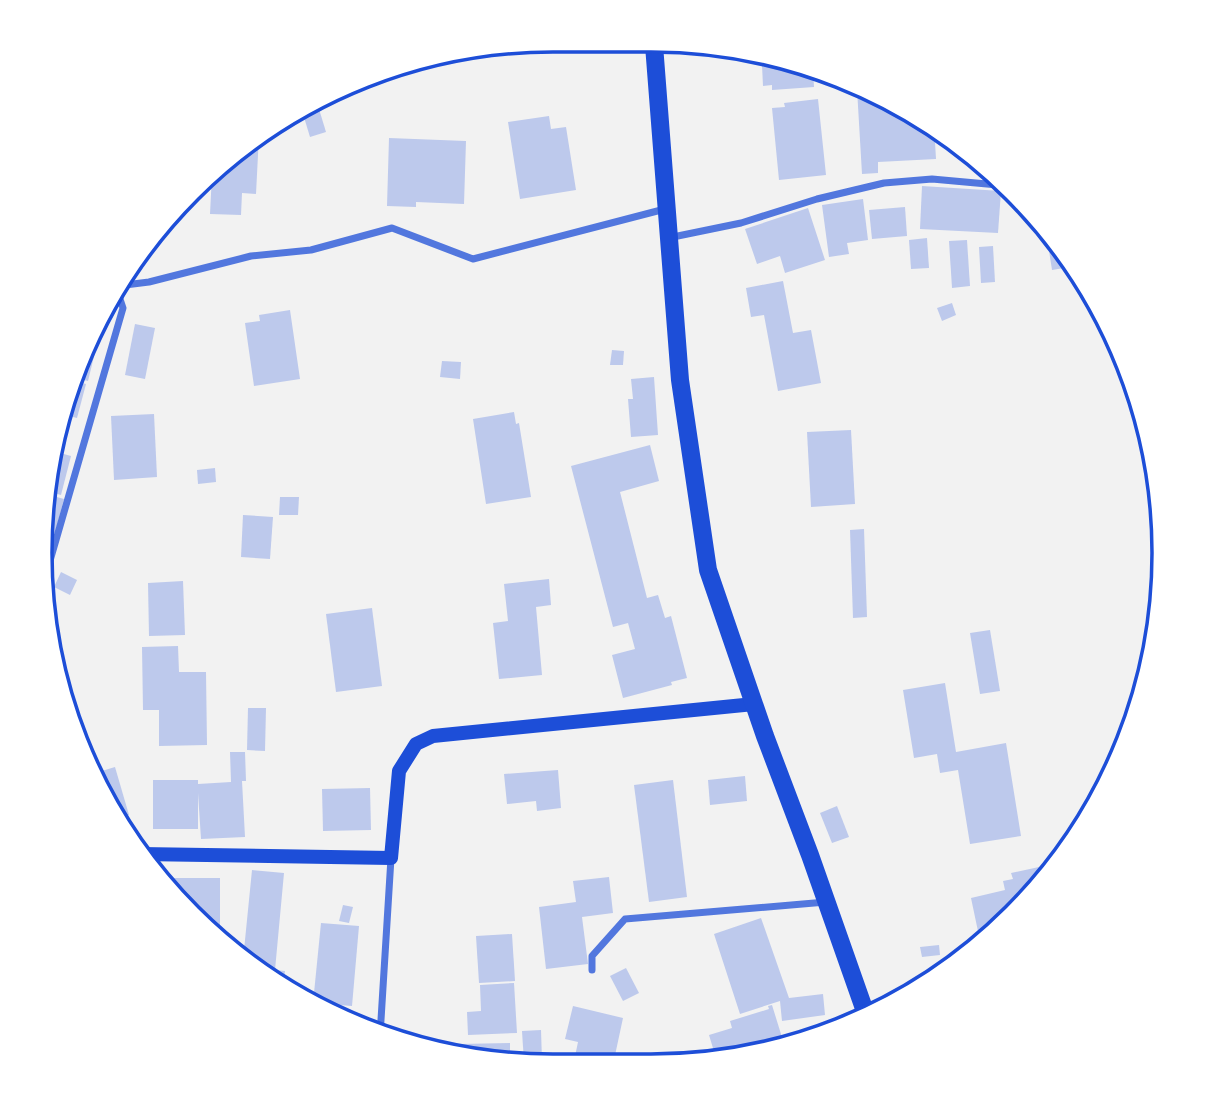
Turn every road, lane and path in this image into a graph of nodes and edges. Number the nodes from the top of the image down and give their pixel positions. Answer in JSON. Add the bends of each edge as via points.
{"nodes":[{"id":1,"x":655,"y":52,"type":"edge"},
{"id":2,"x":990,"y":184,"type":"edge"},
{"id":3,"x":666,"y":209,"type":"junction"},
{"id":4,"x":668,"y":238,"type":"junction"},
{"id":5,"x":131,"y":285,"type":"edge"},
{"id":6,"x":121,"y":302,"type":"edge"},
{"id":7,"x":52,"y":554,"type":"edge"},
{"id":8,"x":754,"y":704,"type":"junction"},
{"id":9,"x":153,"y":854,"type":"edge"},
{"id":10,"x":391,"y":858,"type":"junction"},
{"id":11,"x":827,"y":902,"type":"junction"},
{"id":12,"x":592,"y":970,"type":"dead end"},
{"id":13,"x":864,"y":1007,"type":"edge"},
{"id":14,"x":381,"y":1024,"type":"edge"}],
"edges":[{"from":1,"to":3,"type":"main road"},
{"from":2,"to":4,"type":"street","via":[[932,179],[884,183]]},
{"from":3,"to":4,"type":"main road"},
{"from":3,"to":5,"type":"street","via":[[473,258],[392,228],[311,250],[251,256]]},
{"from":4,"to":8,"type":"main road","via":[[680,380],[708,570]]},
{"from":6,"to":7,"type":"street","via":[[123,308]]},
{"from":8,"to":10,"type":"main road","via":[[433,736],[416,744],[399,771]]},
{"from":8,"to":11,"type":"main road"},
{"from":9,"to":10,"type":"main road"},
{"from":10,"to":14,"type":"street"},
{"from":11,"to":12,"type":"street","via":[[625,919],[592,956]]},
{"from":11,"to":13,"type":"main road"}]}
